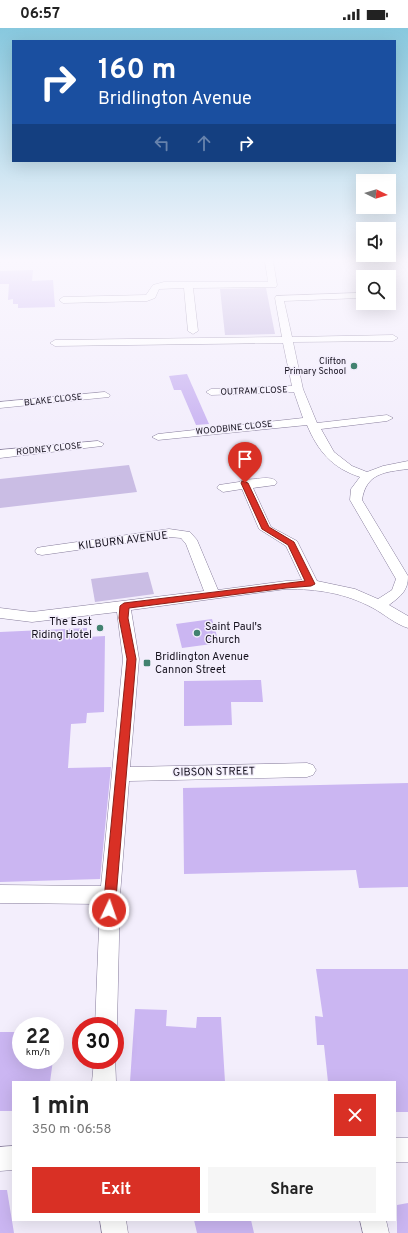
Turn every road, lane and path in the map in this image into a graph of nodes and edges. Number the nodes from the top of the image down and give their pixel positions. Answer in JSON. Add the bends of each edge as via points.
{"nodes":[{"id":1,"x":192,"y":317,"type":"edge"},
{"id":2,"x":283,"y":317,"type":"edge"},
{"id":3,"x":193,"y":331,"type":"dead end"},
{"id":4,"x":393,"y":338,"type":"dead end"},
{"id":5,"x":288,"y":340,"type":"junction"},
{"id":6,"x":55,"y":343,"type":"dead end"},
{"id":7,"x":298,"y":389,"type":"junction"},
{"id":8,"x":210,"y":392,"type":"dead end"},
{"id":9,"x":105,"y":395,"type":"dead end"},
{"id":10,"x":0,"y":405,"type":"edge"},
{"id":11,"x":387,"y":418,"type":"dead end"},
{"id":12,"x":312,"y":424,"type":"junction"},
{"id":13,"x":158,"y":436,"type":"dead end"},
{"id":14,"x":98,"y":444,"type":"dead end"},
{"id":15,"x":0,"y":454,"type":"edge"},
{"id":16,"x":408,"y":465,"type":"edge"},
{"id":17,"x":368,"y":476,"type":"junction"},
{"id":18,"x":271,"y":482,"type":"dead end"},
{"id":19,"x":245,"y":484,"type":"junction"},
{"id":20,"x":223,"y":488,"type":"dead end"},
{"id":21,"x":42,"y":552,"type":"dead end"},
{"id":22,"x":311,"y":584,"type":"junction"},
{"id":23,"x":213,"y":596,"type":"junction"},
{"id":24,"x":380,"y":604,"type":"junction"},
{"id":25,"x":124,"y":606,"type":"junction"},
{"id":26,"x":0,"y":613,"type":"edge"},
{"id":27,"x":408,"y":623,"type":"edge"},
{"id":28,"x":307,"y":770,"type":"dead end"},
{"id":29,"x":121,"y":774,"type":"junction"},
{"id":30,"x":0,"y":894,"type":"edge"},
{"id":31,"x":110,"y":895,"type":"junction"},
{"id":32,"x":106,"y":1017,"type":"edge"},
{"id":33,"x":104,"y":1069,"type":"edge"},
{"id":34,"x":104,"y":1081,"type":"edge"},
{"id":35,"x":396,"y":1150,"type":"edge"},
{"id":36,"x":408,"y":1150,"type":"edge"},
{"id":37,"x":12,"y":1158,"type":"edge"},
{"id":38,"x":0,"y":1159,"type":"edge"},
{"id":39,"x":113,"y":1221,"type":"edge"},
{"id":40,"x":373,"y":1221,"type":"edge"},
{"id":41,"x":115,"y":1233,"type":"edge"},
{"id":42,"x":376,"y":1233,"type":"edge"}],
"edges":[{"from":1,"to":3,"type":"street"},
{"from":2,"to":5,"type":"street"},
{"from":4,"to":5,"type":"street"},
{"from":5,"to":6,"type":"street"},
{"from":5,"to":7,"type":"street"},
{"from":7,"to":8,"type":"street","name":"OUTRAM CLOSE"},
{"from":7,"to":12,"type":"street"},
{"from":9,"to":10,"type":"street","name":"BLAKE CLOSE"},
{"from":11,"to":12,"type":"street","name":"WOODBINE CLOSE"},
{"from":12,"to":13,"type":"street","name":"WOODBINE CLOSE"},
{"from":12,"to":17,"type":"street","via":[[329,454],[348,469]]},
{"from":14,"to":15,"type":"street","name":"RODNEY CLOSE"},
{"from":16,"to":17,"type":"street"},
{"from":17,"to":24,"type":"street","via":[[358,487],[356,500],[403,579],[398,592]]},
{"from":18,"to":19,"type":"street"},
{"from":19,"to":20,"type":"street"},
{"from":19,"to":22,"type":"street","via":[[266,529],[292,544]]},
{"from":21,"to":23,"type":"street","name":"KILBURN AVENUE","via":[[169,534],[185,536],[192,543]]},
{"from":22,"to":23,"type":"street","via":[[286,585]]},
{"from":22,"to":24,"type":"street","via":[[331,586]]},
{"from":23,"to":25,"type":"street"},
{"from":24,"to":27,"type":"street"},
{"from":25,"to":26,"type":"street","via":[[32,617]]},
{"from":25,"to":29,"type":"street","via":[[131,659]]},
{"from":28,"to":29,"type":"street","name":"GIBSON STREET"},
{"from":29,"to":31,"type":"street"},
{"from":30,"to":31,"type":"street"},
{"from":31,"to":32,"type":"street"},
{"from":33,"to":34,"type":"street"},
{"from":35,"to":36,"type":"street"},
{"from":37,"to":38,"type":"street"},
{"from":39,"to":41,"type":"street"},
{"from":40,"to":42,"type":"street"}]}
